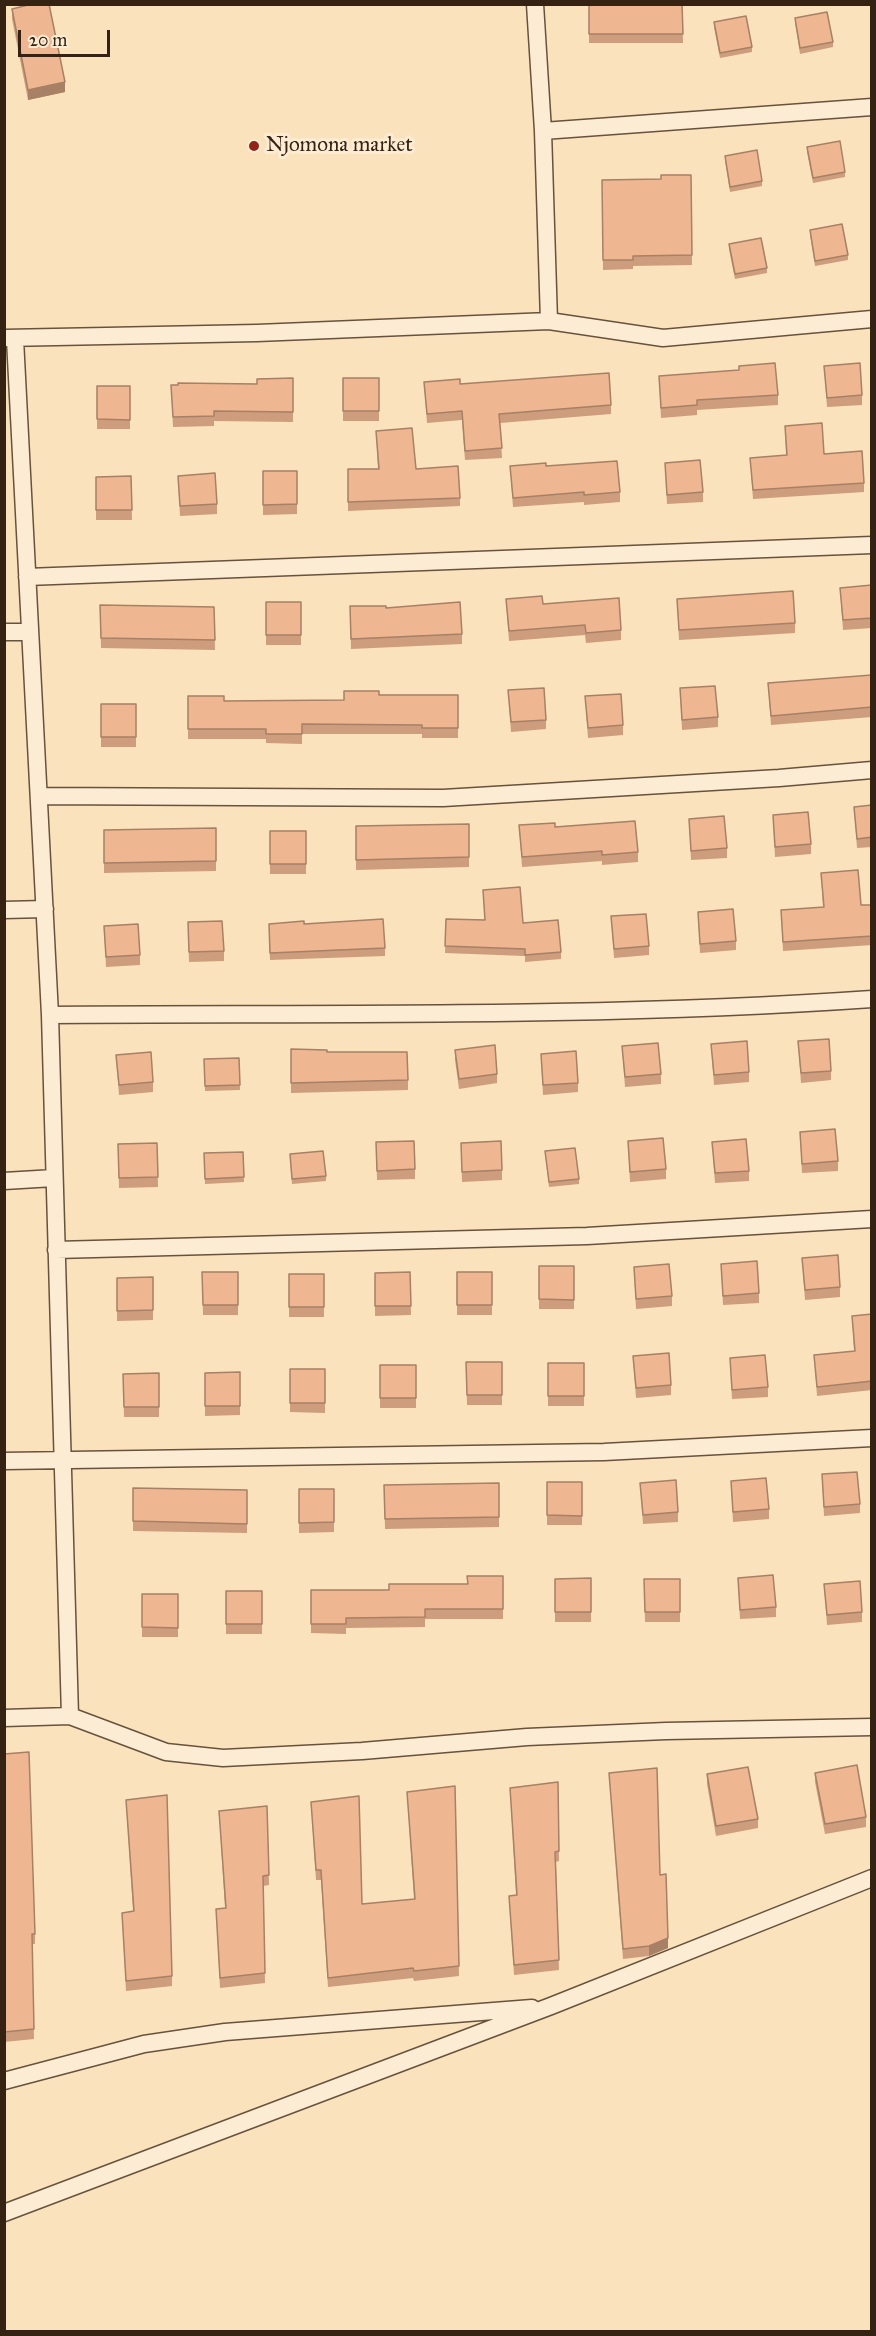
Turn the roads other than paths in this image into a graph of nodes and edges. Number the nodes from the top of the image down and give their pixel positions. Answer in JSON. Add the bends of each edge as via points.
{"nodes":[{"id":1,"x":535,"y":4,"type":"edge"},
{"id":2,"x":872,"y":107,"type":"edge"},
{"id":3,"x":543,"y":131,"type":"junction"},
{"id":4,"x":872,"y":319,"type":"edge"},
{"id":5,"x":549,"y":321,"type":"junction"},
{"id":6,"x":10,"y":338,"type":"edge"},
{"id":7,"x":872,"y":545,"type":"edge"},
{"id":8,"x":27,"y":577,"type":"junction"},
{"id":9,"x":4,"y":632,"type":"edge"},
{"id":10,"x":30,"y":632,"type":"junction"},
{"id":11,"x":872,"y":770,"type":"edge"},
{"id":12,"x":39,"y":796,"type":"junction"},
{"id":13,"x":45,"y":909,"type":"junction"},
{"id":14,"x":4,"y":910,"type":"edge"},
{"id":15,"x":872,"y":999,"type":"edge"},
{"id":16,"x":50,"y":1015,"type":"junction"},
{"id":17,"x":54,"y":1178,"type":"junction"},
{"id":18,"x":4,"y":1181,"type":"edge"},
{"id":19,"x":872,"y":1219,"type":"edge"},
{"id":20,"x":56,"y":1250,"type":"junction"},
{"id":21,"x":872,"y":1438,"type":"edge"},
{"id":22,"x":61,"y":1460,"type":"junction"},
{"id":23,"x":4,"y":1461,"type":"edge"},
{"id":24,"x":70,"y":1716,"type":"junction"},
{"id":25,"x":4,"y":1718,"type":"edge"},
{"id":26,"x":872,"y":1728,"type":"edge"},
{"id":27,"x":872,"y":1878,"type":"edge"},
{"id":28,"x":551,"y":2006,"type":"junction"},
{"id":29,"x":4,"y":2081,"type":"edge"},
{"id":30,"x":4,"y":2213,"type":"edge"}],
"edges":[{"from":1,"to":3,"type":"lane"},
{"from":2,"to":3,"type":"lane"},
{"from":3,"to":5,"type":"lane"},
{"from":4,"to":5,"type":"lane","via":[[663,338]]},
{"from":5,"to":6,"type":"lane"},
{"from":6,"to":8,"type":"lane"},
{"from":7,"to":8,"type":"lane"},
{"from":8,"to":10,"type":"lane"},
{"from":9,"to":10,"type":"lane"},
{"from":10,"to":12,"type":"lane"},
{"from":11,"to":12,"type":"lane","via":[[443,798]]},
{"from":12,"to":13,"type":"lane"},
{"from":13,"to":14,"type":"lane"},
{"from":13,"to":16,"type":"lane"},
{"from":15,"to":16,"type":"lane","via":[[754,1007]]},
{"from":16,"to":17,"type":"lane"},
{"from":17,"to":18,"type":"lane"},
{"from":17,"to":20,"type":"lane"},
{"from":19,"to":20,"type":"lane","via":[[587,1236]]},
{"from":20,"to":22,"type":"lane"},
{"from":21,"to":22,"type":"lane","via":[[604,1452]]},
{"from":22,"to":23,"type":"lane"},
{"from":22,"to":24,"type":"lane"},
{"from":24,"to":25,"type":"lane"},
{"from":24,"to":26,"type":"lane","via":[[166,1752],[223,1758],[666,1731]]},
{"from":27,"to":28,"type":"lane"},
{"from":28,"to":29,"type":"lane","via":[[225,2032],[144,2044]]},
{"from":28,"to":30,"type":"lane"}]}
